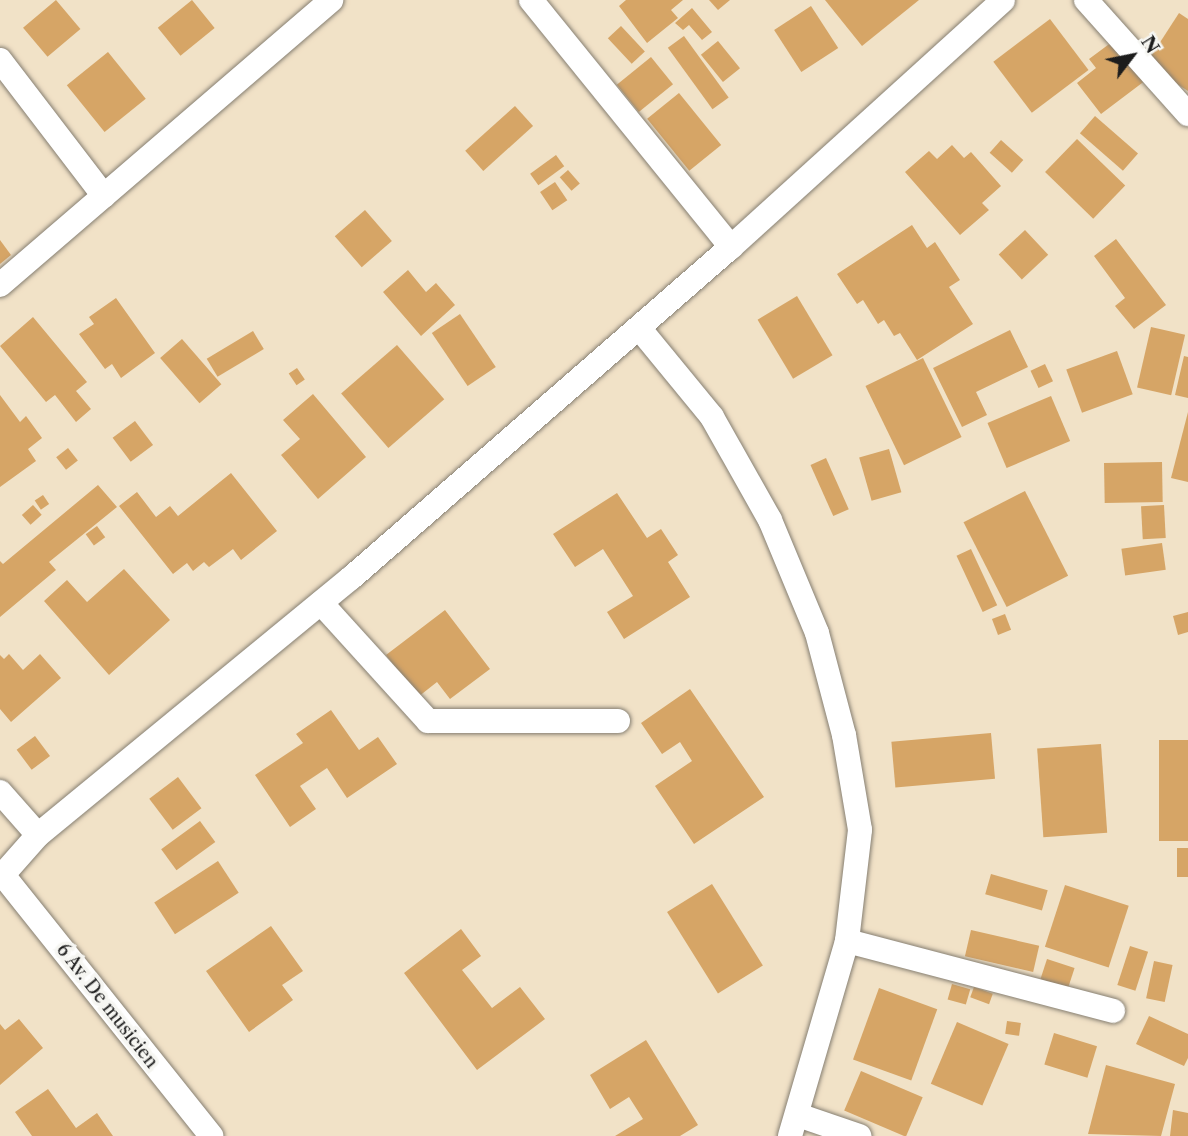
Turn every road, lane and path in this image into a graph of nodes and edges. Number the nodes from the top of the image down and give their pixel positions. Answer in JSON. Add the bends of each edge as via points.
{"nodes":[{"id":1,"x":331,"y":0,"type":"edge"},
{"id":2,"x":531,"y":0,"type":"edge"},
{"id":3,"x":1003,"y":0,"type":"edge"},
{"id":4,"x":1086,"y":0,"type":"edge"},
{"id":5,"x":0,"y":60,"type":"edge"},
{"id":6,"x":1188,"y":114,"type":"edge"},
{"id":7,"x":104,"y":196,"type":"junction"},
{"id":8,"x":731,"y":247,"type":"junction"},
{"id":9,"x":0,"y":285,"type":"edge"},
{"id":10,"x":639,"y":328,"type":"junction"},
{"id":11,"x":321,"y":603,"type":"junction"},
{"id":12,"x":618,"y":721,"type":"dead end"},
{"id":13,"x":0,"y":792,"type":"edge"},
{"id":14,"x":38,"y":835,"type":"junction"},
{"id":15,"x":2,"y":876,"type":"edge"},
{"id":16,"x":847,"y":941,"type":"junction"},
{"id":17,"x":1113,"y":1011,"type":"dead end"},
{"id":18,"x":794,"y":1126,"type":"edge"},
{"id":19,"x":211,"y":1136,"type":"edge"},
{"id":20,"x":859,"y":1136,"type":"edge"}],
"edges":[{"from":1,"to":7,"type":"street"},
{"from":2,"to":8,"type":"street"},
{"from":3,"to":8,"type":"street"},
{"from":4,"to":6,"type":"street"},
{"from":5,"to":7,"type":"street"},
{"from":7,"to":9,"type":"street"},
{"from":8,"to":10,"type":"street"},
{"from":10,"to":11,"type":"street"},
{"from":10,"to":16,"type":"street","via":[[712,417],[770,520],[817,633],[844,734],[860,830]]},
{"from":11,"to":12,"type":"street","via":[[428,721]]},
{"from":11,"to":14,"type":"street"},
{"from":13,"to":14,"type":"street"},
{"from":14,"to":15,"type":"street"},
{"from":15,"to":19,"type":"street","name":"6 Av. De musicien"},
{"from":16,"to":17,"type":"street"},
{"from":16,"to":18,"type":"street"},
{"from":18,"to":20,"type":"street"}]}
